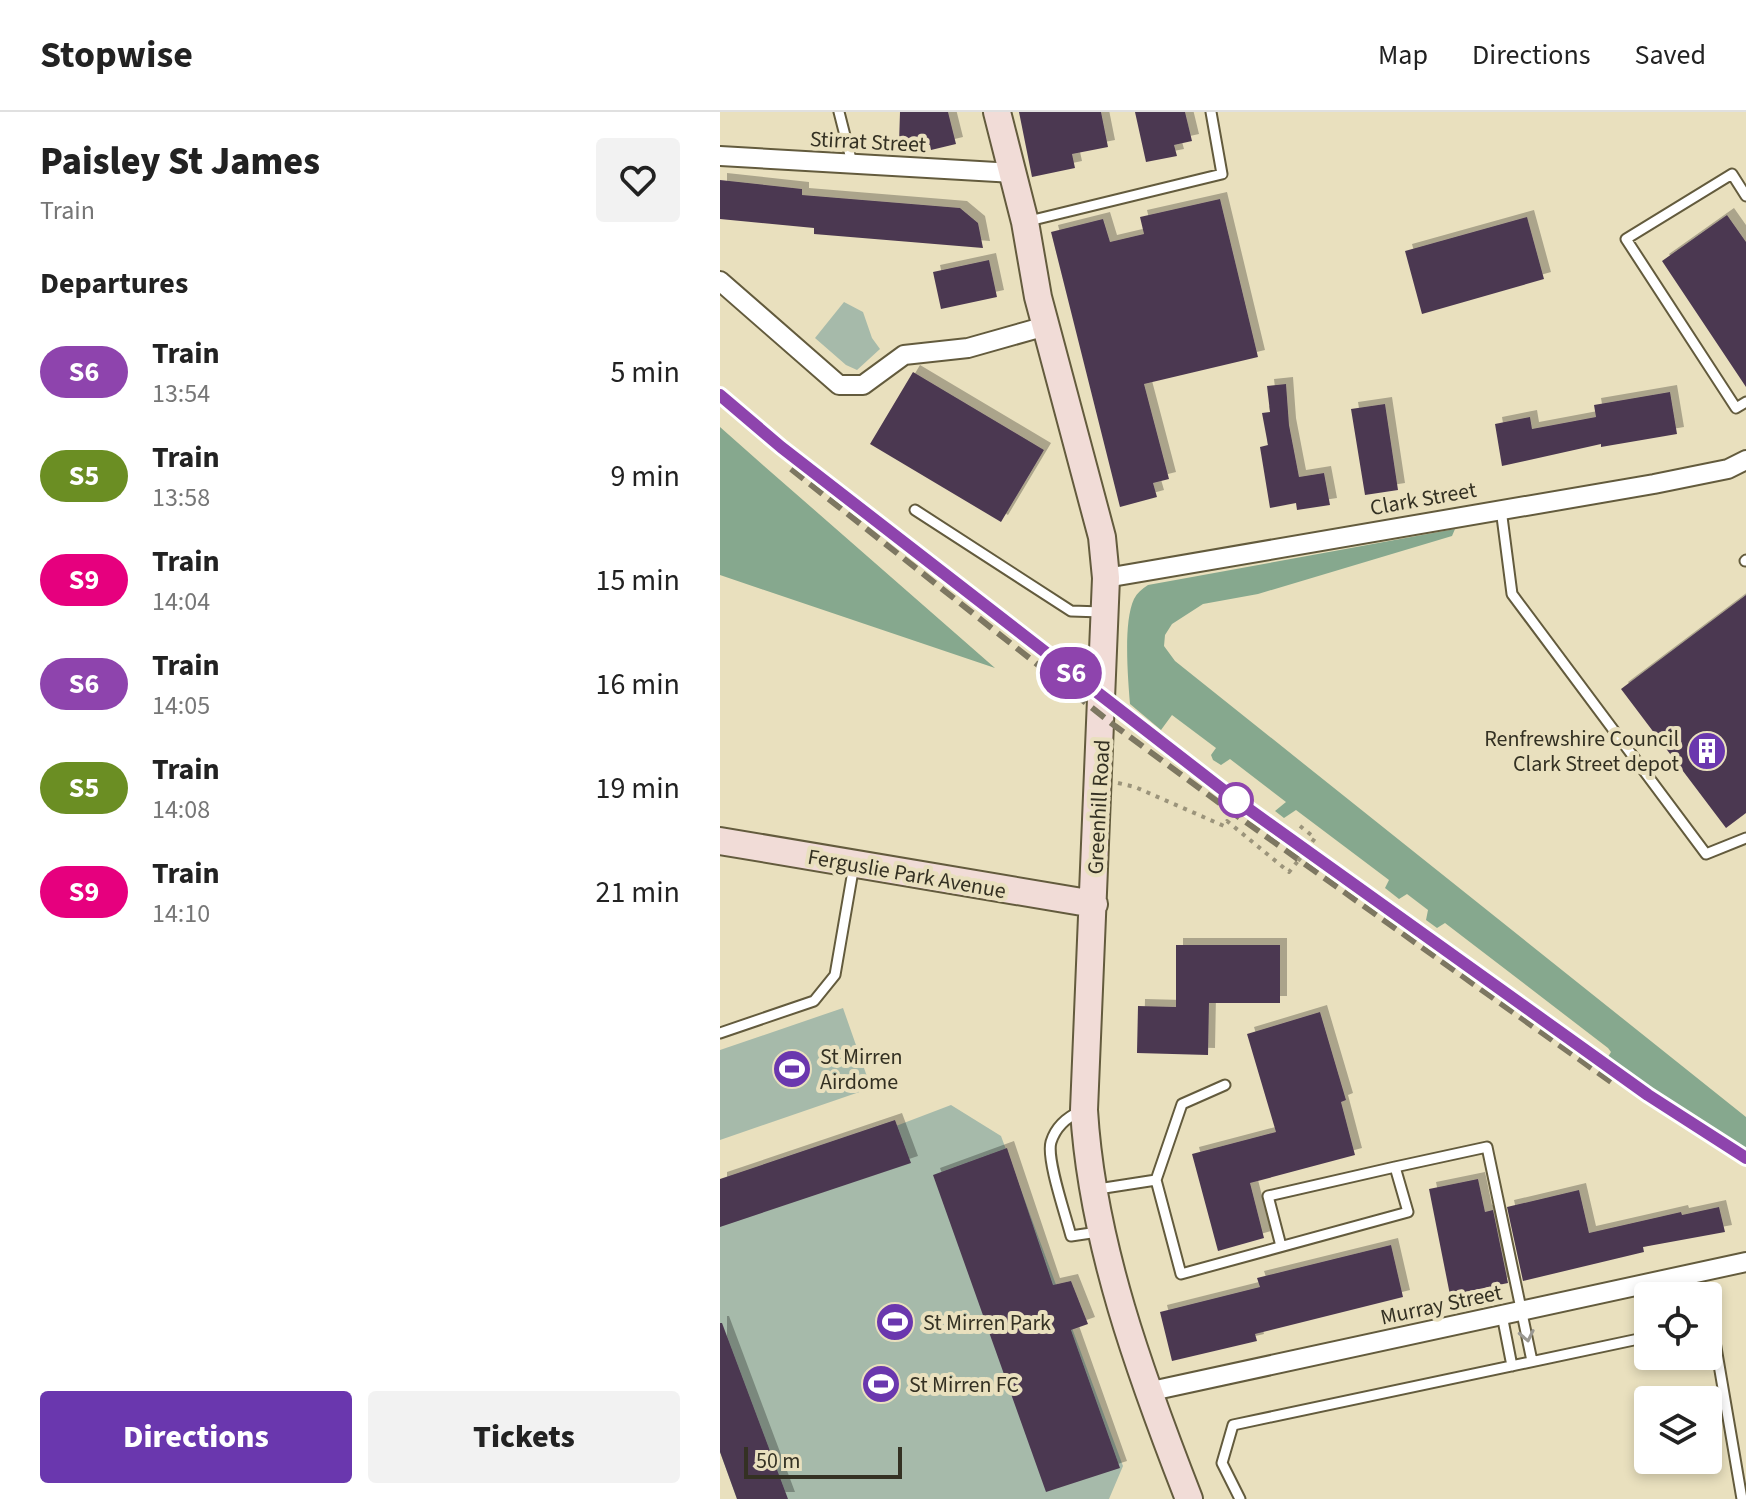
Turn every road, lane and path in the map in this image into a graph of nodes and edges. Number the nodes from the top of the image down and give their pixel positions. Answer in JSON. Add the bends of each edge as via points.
{"nodes":[{"id":1,"x":839,"y":112,"type":"edge"},
{"id":2,"x":997,"y":112,"type":"edge"},
{"id":3,"x":1211,"y":112,"type":"edge"},
{"id":4,"x":720,"y":156,"type":"edge"},
{"id":5,"x":852,"y":163,"type":"junction"},
{"id":6,"x":1014,"y":173,"type":"junction"},
{"id":7,"x":1746,"y":196,"type":"edge"},
{"id":8,"x":1025,"y":222,"type":"junction"},
{"id":9,"x":720,"y":281,"type":"edge"},
{"id":10,"x":1046,"y":326,"type":"junction"},
{"id":11,"x":1746,"y":402,"type":"edge"},
{"id":12,"x":1746,"y":460,"type":"edge"},
{"id":13,"x":1501,"y":509,"type":"junction"},
{"id":14,"x":915,"y":510,"type":"dead end"},
{"id":15,"x":1106,"y":578,"type":"junction"},
{"id":16,"x":1106,"y":612,"type":"junction"},
{"id":17,"x":1135,"y":787,"type":"dead end"},
{"id":18,"x":1300,"y":826,"type":"dead end"},
{"id":19,"x":1746,"y":838,"type":"edge"},
{"id":20,"x":720,"y":841,"type":"edge"},
{"id":21,"x":854,"y":865,"type":"junction"},
{"id":22,"x":1094,"y":904,"type":"junction"},
{"id":23,"x":720,"y":1033,"type":"edge"},
{"id":24,"x":1225,"y":1085,"type":"dead end"},
{"id":25,"x":1084,"y":1110,"type":"junction"},
{"id":26,"x":1395,"y":1167,"type":"junction"},
{"id":27,"x":1156,"y":1180,"type":"junction"},
{"id":28,"x":1094,"y":1190,"type":"junction"},
{"id":29,"x":1102,"y":1231,"type":"junction"},
{"id":30,"x":1281,"y":1246,"type":"junction"},
{"id":31,"x":1746,"y":1262,"type":"edge"},
{"id":32,"x":1521,"y":1311,"type":"junction"},
{"id":33,"x":1502,"y":1315,"type":"junction"},
{"id":34,"x":1634,"y":1340,"type":"edge"},
{"id":35,"x":1532,"y":1361,"type":"junction"},
{"id":36,"x":1512,"y":1366,"type":"junction"},
{"id":37,"x":1720,"y":1370,"type":"edge"},
{"id":38,"x":1147,"y":1392,"type":"junction"},
{"id":39,"x":1189,"y":1499,"type":"edge"},
{"id":40,"x":1240,"y":1499,"type":"edge"},
{"id":41,"x":1742,"y":1499,"type":"edge"}],
"edges":[{"from":1,"to":5,"type":"lane"},
{"from":2,"to":6,"type":"street","name":"Greenhill Road"},
{"from":3,"to":8,"type":"lane","via":[[1222,174]]},
{"from":4,"to":5,"type":"street","name":"Stirrat Street"},
{"from":5,"to":6,"type":"street","name":"Stirrat Street"},
{"from":6,"to":8,"type":"street","name":"Greenhill Road"},
{"from":7,"to":11,"type":"lane","via":[[1732,174],[1626,239],[1736,408]]},
{"from":8,"to":10,"type":"street","name":"Greenhill Road"},
{"from":9,"to":10,"type":"street","via":[[839,385],[863,385],[904,355],[968,348]]},
{"from":10,"to":15,"type":"street","name":"Greenhill Road","via":[[1092,494]]},
{"from":12,"to":13,"type":"street","name":"Clark Street","via":[[1728,469],[1654,484]]},
{"from":13,"to":15,"type":"street","name":"Clark Street"},
{"from":13,"to":19,"type":"lane","via":[[1512,594],[1527,615],[1706,854]]},
{"from":14,"to":16,"type":"lane","via":[[1071,611]]},
{"from":15,"to":16,"type":"street","name":"Greenhill Road"},
{"from":16,"to":22,"type":"street","name":"Greenhill Road"},
{"from":17,"to":18,"type":"path","bridge":true,"via":[[1224,826],[1227,821],[1289,872],[1315,838]]},
{"from":20,"to":21,"type":"street","name":"Ferguslie Park Avenue"},
{"from":21,"to":22,"type":"street","name":"Ferguslie Park Avenue"},
{"from":21,"to":23,"type":"lane","via":[[835,975],[814,1001]]},
{"from":22,"to":25,"type":"street","name":"Greenhill Road"},
{"from":24,"to":27,"type":"lane","via":[[1182,1104]]},
{"from":25,"to":28,"type":"street","name":"Greenhill Road"},
{"from":25,"to":29,"type":"lane","via":[[1066,1118],[1050,1143],[1056,1185],[1071,1236]]},
{"from":26,"to":30,"type":"lane","via":[[1408,1212]]},
{"from":26,"to":30,"type":"lane","via":[[1268,1196]]},
{"from":26,"to":32,"type":"lane","via":[[1487,1147]]},
{"from":27,"to":28,"type":"lane"},
{"from":27,"to":30,"type":"lane","via":[[1181,1274]]},
{"from":28,"to":29,"type":"street","name":"Greenhill Road"},
{"from":29,"to":38,"type":"street","name":"Greenhill Road"},
{"from":31,"to":32,"type":"street","name":"Murray Street"},
{"from":32,"to":33,"type":"street","name":"Murray Street"},
{"from":32,"to":35,"type":"lane","one_way":true},
{"from":33,"to":36,"type":"lane"},
{"from":33,"to":38,"type":"street","name":"Murray Street"},
{"from":34,"to":35,"type":"lane"},
{"from":35,"to":36,"type":"lane"},
{"from":36,"to":40,"type":"lane","via":[[1233,1425],[1222,1463]]},
{"from":37,"to":41,"type":"lane"},
{"from":38,"to":39,"type":"street","name":"Greenhill Road"}]}
